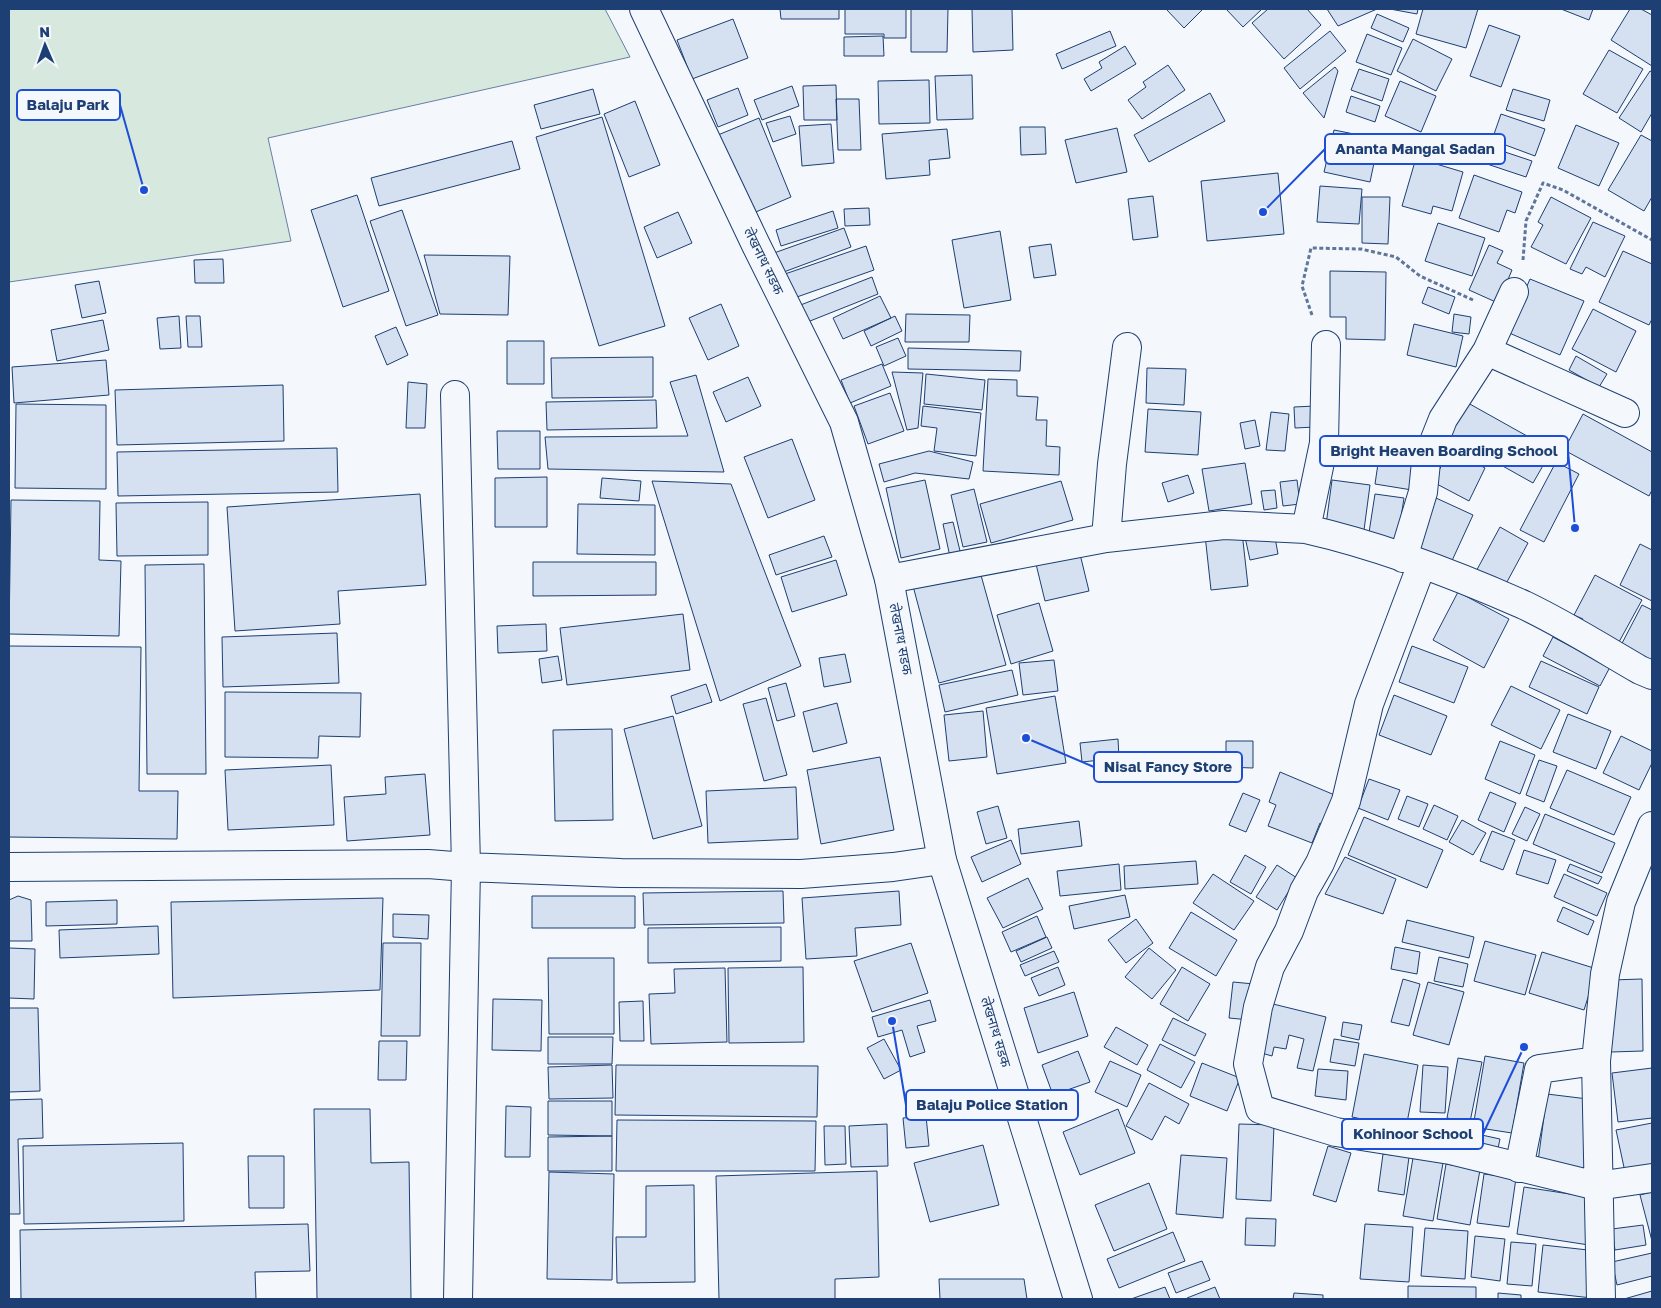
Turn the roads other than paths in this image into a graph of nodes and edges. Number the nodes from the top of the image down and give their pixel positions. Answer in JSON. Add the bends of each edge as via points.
{"nodes":[{"id":1,"x":644,"y":9,"type":"edge"},
{"id":2,"x":1514,"y":292,"type":"road end"},
{"id":3,"x":1326,"y":345,"type":"road end"},
{"id":4,"x":1127,"y":347,"type":"dead end"},
{"id":5,"x":1487,"y":351,"type":"junction"},
{"id":6,"x":455,"y":395,"type":"dead end"},
{"id":7,"x":1625,"y":413,"type":"dead end"},
{"id":8,"x":1306,"y":529,"type":"junction"},
{"id":9,"x":1106,"y":538,"type":"junction"},
{"id":10,"x":1413,"y":561,"type":"junction"},
{"id":11,"x":889,"y":580,"type":"junction"},
{"id":12,"x":1652,"y":675,"type":"edge"},
{"id":13,"x":1652,"y":826,"type":"edge"},
{"id":14,"x":942,"y":860,"type":"junction"},
{"id":15,"x":9,"y":866,"type":"edge"},
{"id":16,"x":466,"y":867,"type":"junction"},
{"id":17,"x":1596,"y":1061,"type":"junction"},
{"id":18,"x":1519,"y":1168,"type":"junction"},
{"id":19,"x":1652,"y":1178,"type":"edge"},
{"id":20,"x":1597,"y":1186,"type":"junction"},
{"id":21,"x":458,"y":1299,"type":"edge"},
{"id":22,"x":1078,"y":1299,"type":"edge"},
{"id":23,"x":1601,"y":1299,"type":"edge"}],
"edges":[{"from":1,"to":11,"type":"street","name":"लेखनाथ सडक","via":[[844,422]]},
{"from":2,"to":5,"type":"street"},
{"from":3,"to":8,"type":"street","via":[[1324,443]]},
{"from":4,"to":9,"type":"street"},
{"from":5,"to":7,"type":"street"},
{"from":5,"to":10,"type":"street","via":[[1443,419],[1426,462]]},
{"from":6,"to":16,"type":"street"},
{"from":8,"to":9,"type":"street","via":[[1224,525]]},
{"from":8,"to":10,"type":"street","via":[[1346,538]]},
{"from":9,"to":11,"type":"street"},
{"from":10,"to":12,"type":"street","via":[[1525,606]]},
{"from":10,"to":18,"type":"street","via":[[1369,704],[1346,802],[1270,967],[1258,1007],[1248,1064],[1260,1109],[1336,1132],[1450,1150]]},
{"from":11,"to":14,"type":"street","name":"लेखनाथ सडक"},
{"from":13,"to":17,"type":"street","via":[[1621,902],[1606,974]]},
{"from":14,"to":16,"type":"street","via":[[801,874],[620,873]]},
{"from":14,"to":22,"type":"street","name":"लेखनाथ सडक"},
{"from":15,"to":16,"type":"street","via":[[428,864]]},
{"from":16,"to":21,"type":"street"},
{"from":17,"to":18,"type":"street","via":[[1539,1069]]},
{"from":17,"to":20,"type":"street"},
{"from":18,"to":20,"type":"street"},
{"from":19,"to":20,"type":"street"},
{"from":20,"to":23,"type":"street"}]}
